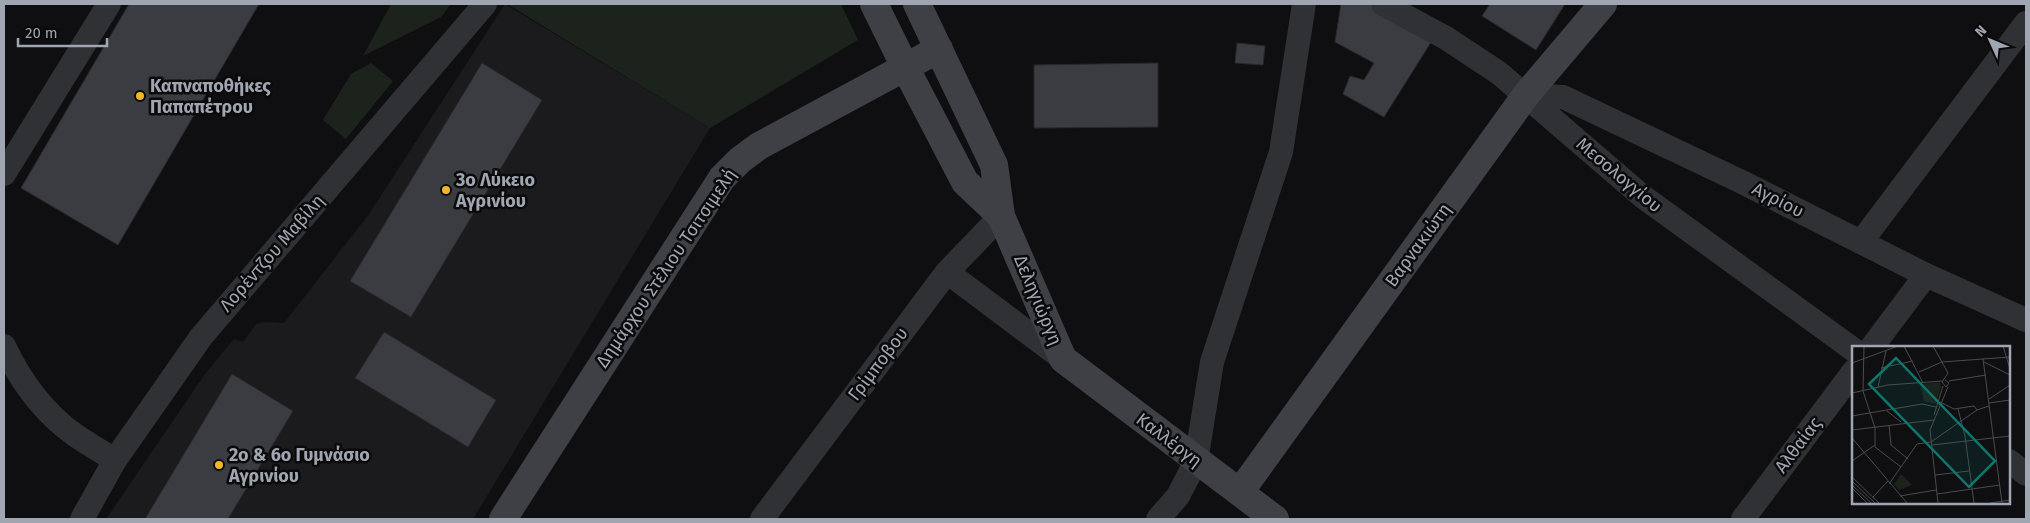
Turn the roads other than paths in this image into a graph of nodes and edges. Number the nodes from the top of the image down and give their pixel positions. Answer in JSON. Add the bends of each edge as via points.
{"nodes":[{"id":1,"x":109,"y":4,"type":"edge"},
{"id":2,"x":485,"y":4,"type":"edge"},
{"id":3,"x":874,"y":4,"type":"edge"},
{"id":4,"x":917,"y":4,"type":"edge"},
{"id":5,"x":1304,"y":4,"type":"edge"},
{"id":6,"x":1383,"y":4,"type":"edge"},
{"id":7,"x":1603,"y":4,"type":"edge"},
{"id":8,"x":2026,"y":23,"type":"edge"},
{"id":9,"x":939,"y":49,"type":"junction"},
{"id":10,"x":905,"y":67,"type":"junction"},
{"id":11,"x":1526,"y":95,"type":"junction"},
{"id":12,"x":4,"y":174,"type":"edge"},
{"id":13,"x":1002,"y":216,"type":"junction"},
{"id":14,"x":1861,"y":242,"type":"junction"},
{"id":15,"x":947,"y":272,"type":"junction"},
{"id":16,"x":1926,"y":275,"type":"junction"},
{"id":17,"x":2026,"y":320,"type":"edge"},
{"id":18,"x":4,"y":346,"type":"edge"},
{"id":19,"x":1873,"y":346,"type":"edge"},
{"id":20,"x":1852,"y":349,"type":"edge"},
{"id":21,"x":1064,"y":359,"type":"junction"},
{"id":22,"x":1852,"y":374,"type":"edge"},
{"id":23,"x":114,"y":460,"type":"junction"},
{"id":24,"x":1196,"y":461,"type":"junction"},
{"id":25,"x":2010,"y":462,"type":"edge"},
{"id":26,"x":2026,"y":474,"type":"edge"},
{"id":27,"x":1240,"y":492,"type":"junction"},
{"id":28,"x":82,"y":519,"type":"edge"},
{"id":29,"x":503,"y":519,"type":"edge"},
{"id":30,"x":762,"y":519,"type":"edge"},
{"id":31,"x":1158,"y":519,"type":"edge"},
{"id":32,"x":1275,"y":519,"type":"edge"},
{"id":33,"x":1743,"y":519,"type":"edge"}],
"edges":[{"from":1,"to":12,"type":"street"},
{"from":2,"to":23,"type":"street","name":"Λορέντζου Μαβίλη","via":[[201,337]]},
{"from":3,"to":10,"type":"street","name":"Δεληγιώργη"},
{"from":4,"to":9,"type":"street","name":"Δεληγιώργη"},
{"from":5,"to":24,"type":"street","via":[[1281,152],[1212,362]]},
{"from":6,"to":11,"type":"street","name":"Μεσολογγίου","via":[[1481,59]]},
{"from":7,"to":11,"type":"street","name":"Βαρνακιώτη"},
{"from":8,"to":14,"type":"street"},
{"from":9,"to":10,"type":"street","name":"Δημάρχου Στέλιου Τσιτσιμελή"},
{"from":9,"to":13,"type":"street","name":"Δεληγιώργη","via":[[994,165]]},
{"from":10,"to":13,"type":"street","name":"Δεληγιώργη","via":[[965,182]]},
{"from":10,"to":29,"type":"street","name":"Δημάρχου Στέλιου Τσιτσιμελή","via":[[759,146],[722,178]]},
{"from":11,"to":14,"type":"street","name":"Αγρίου","via":[[1563,97]]},
{"from":11,"to":20,"type":"street","name":"Μεσολογγίου","via":[[1642,196]]},
{"from":11,"to":27,"type":"street","name":"Βαρνακιώτη"},
{"from":13,"to":15,"type":"street","name":"Γρίμποβου"},
{"from":13,"to":21,"type":"street","name":"Δεληγιώργη"},
{"from":14,"to":16,"type":"street","name":"Αγρίου"},
{"from":15,"to":21,"type":"street","name":"Δεληγιώργη"},
{"from":15,"to":30,"type":"street","name":"Γρίμποβου"},
{"from":16,"to":17,"type":"street","name":"Αγρίου"},
{"from":16,"to":19,"type":"street"},
{"from":18,"to":23,"type":"street","via":[[31,393],[54,418]]},
{"from":21,"to":24,"type":"street","name":"Καλλέργη"},
{"from":22,"to":33,"type":"street","name":"Αλθαίας"},
{"from":23,"to":28,"type":"street","name":"Λορέντζου Μαβίλη"},
{"from":24,"to":27,"type":"street","name":"Καλλέργη"},
{"from":24,"to":31,"type":"street","via":[[1182,489]]},
{"from":25,"to":26,"type":"street"},
{"from":27,"to":32,"type":"street","name":"Καλλέργη"}]}
